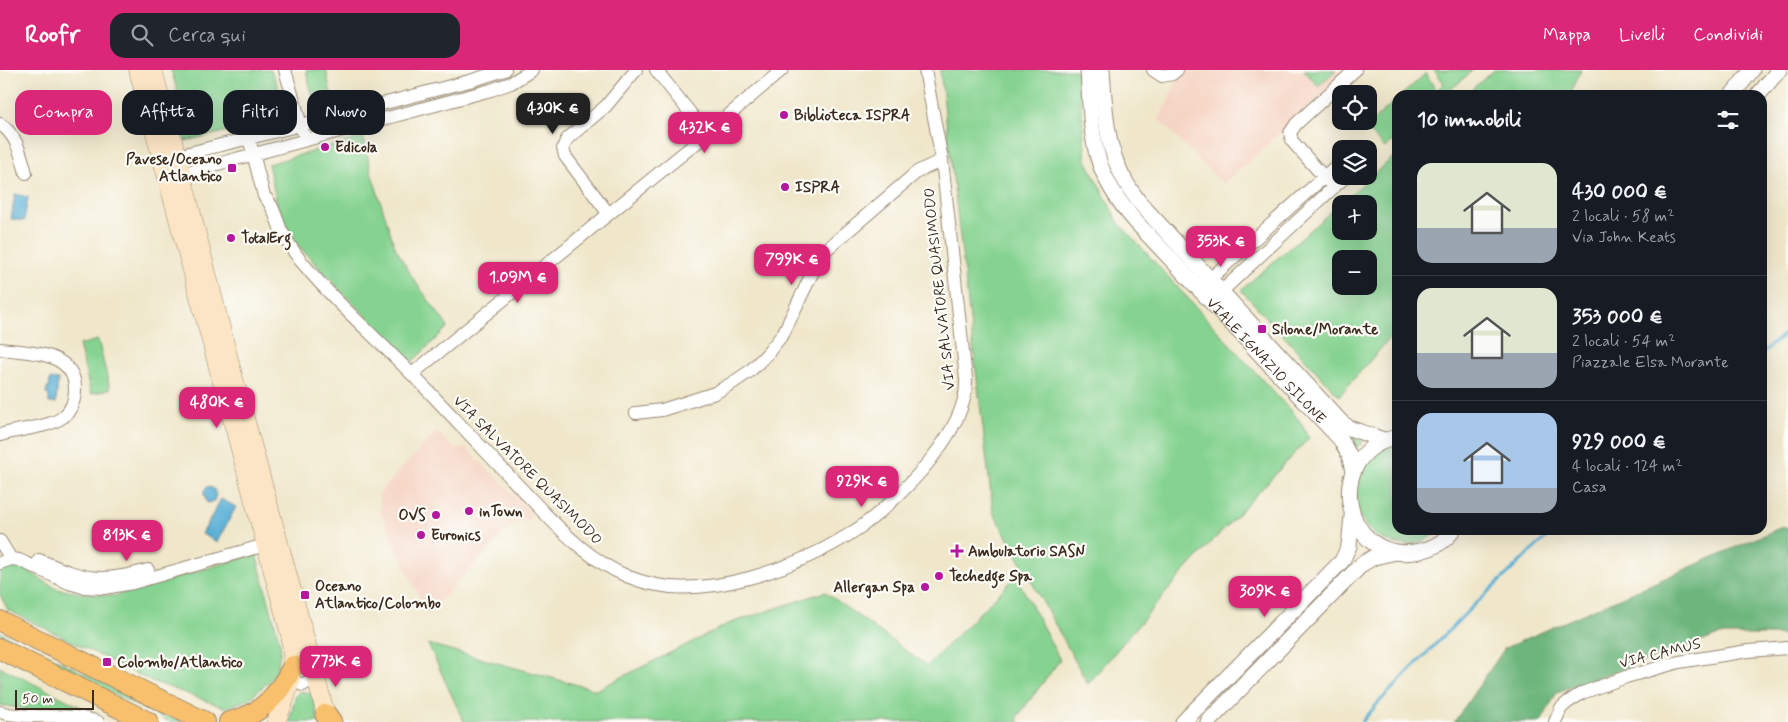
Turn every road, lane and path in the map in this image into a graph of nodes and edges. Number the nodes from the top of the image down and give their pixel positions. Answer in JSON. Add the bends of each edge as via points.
{"nodes":[{"id":1,"x":138,"y":70,"type":"edge"},
{"id":2,"x":153,"y":70,"type":"edge"},
{"id":3,"x":285,"y":70,"type":"edge"},
{"id":4,"x":505,"y":70,"type":"edge"},
{"id":5,"x":532,"y":70,"type":"edge"},
{"id":6,"x":636,"y":70,"type":"edge"},
{"id":7,"x":656,"y":70,"type":"edge"},
{"id":8,"x":782,"y":70,"type":"edge"},
{"id":9,"x":925,"y":70,"type":"edge"},
{"id":10,"x":1088,"y":70,"type":"edge"},
{"id":11,"x":1102,"y":70,"type":"edge"},
{"id":12,"x":1153,"y":70,"type":"edge"},
{"id":13,"x":1177,"y":70,"type":"edge"},
{"id":14,"x":1355,"y":70,"type":"edge"},
{"id":15,"x":1752,"y":70,"type":"edge"},
{"id":16,"x":1779,"y":70,"type":"edge"},
{"id":17,"x":1736,"y":90,"type":"edge"},
{"id":18,"x":1762,"y":90,"type":"edge"},
{"id":19,"x":0,"y":124,"type":"edge"},
{"id":20,"x":302,"y":125,"type":"junction"},
{"id":21,"x":707,"y":134,"type":"junction"},
{"id":22,"x":248,"y":138,"type":"junction"},
{"id":23,"x":305,"y":139,"type":"junction"},
{"id":24,"x":253,"y":154,"type":"junction"},
{"id":25,"x":942,"y":160,"type":"junction"},
{"id":26,"x":172,"y":167,"type":"junction"},
{"id":27,"x":1332,"y":170,"type":"edge"},
{"id":28,"x":26,"y":173,"type":"dead end"},
{"id":29,"x":1324,"y":177,"type":"junction"},
{"id":30,"x":1334,"y":187,"type":"joint"},
{"id":31,"x":608,"y":213,"type":"junction"},
{"id":32,"x":1210,"y":279,"type":"junction"},
{"id":33,"x":1222,"y":291,"type":"junction"},
{"id":34,"x":0,"y":349,"type":"edge"},
{"id":35,"x":412,"y":374,"type":"junction"},
{"id":36,"x":636,"y":413,"type":"dead end"},
{"id":37,"x":0,"y":435,"type":"edge"},
{"id":38,"x":1391,"y":438,"type":"edge"},
{"id":39,"x":1353,"y":471,"type":"junction"},
{"id":40,"x":1352,"y":516,"type":"junction"},
{"id":41,"x":1448,"y":535,"type":"edge"},
{"id":42,"x":0,"y":541,"type":"edge"},
{"id":43,"x":264,"y":541,"type":"junction"},
{"id":44,"x":1396,"y":552,"type":"junction"},
{"id":45,"x":4,"y":558,"type":"edge"},
{"id":46,"x":2,"y":620,"type":"edge"},
{"id":47,"x":1788,"y":648,"type":"edge"},
{"id":48,"x":0,"y":649,"type":"edge"},
{"id":49,"x":314,"y":671,"type":"junction"},
{"id":50,"x":292,"y":674,"type":"junction"},
{"id":51,"x":0,"y":712,"type":"edge"},
{"id":52,"x":0,"y":720,"type":"edge"},
{"id":53,"x":14,"y":720,"type":"edge"},
{"id":54,"x":329,"y":720,"type":"edge"},
{"id":55,"x":98,"y":722,"type":"edge"},
{"id":56,"x":148,"y":722,"type":"edge"},
{"id":57,"x":204,"y":722,"type":"edge"},
{"id":58,"x":230,"y":722,"type":"edge"},
{"id":59,"x":276,"y":722,"type":"edge"},
{"id":60,"x":1183,"y":722,"type":"edge"},
{"id":61,"x":1208,"y":722,"type":"edge"},
{"id":62,"x":1555,"y":722,"type":"edge"}],
"edges":[{"from":1,"to":26,"type":"main road"},
{"from":2,"to":26,"type":"main road"},
{"from":3,"to":20,"type":"street"},
{"from":4,"to":20,"type":"street"},
{"from":5,"to":23,"type":"street","via":[[497,88]]},
{"from":6,"to":31,"type":"street","via":[[606,106],[566,139],[563,148],[565,156]]},
{"from":7,"to":21,"type":"street"},
{"from":8,"to":21,"type":"street"},
{"from":9,"to":25,"type":"street","name":"VIA SALVATORE QUASIMODO"},
{"from":10,"to":39,"type":"street","name":"VIALE IGNAZIO SILONE","via":[[1095,148],[1111,191],[1342,440]]},
{"from":11,"to":32,"type":"street","name":"VIALE IGNAZIO SILONE","via":[[1108,136],[1122,179],[1143,208]]},
{"from":12,"to":13,"type":"street","via":[[1162,76]]},
{"from":14,"to":29,"type":"street","via":[[1290,133],[1292,141]]},
{"from":15,"to":17,"type":"street"},
{"from":16,"to":18,"type":"street"},
{"from":19,"to":28,"type":"street","via":[[17,143]]},
{"from":20,"to":22,"type":"street"},
{"from":20,"to":23,"type":"street"},
{"from":21,"to":31,"type":"street"},
{"from":22,"to":24,"type":"street","name":"VIA SALVATORE QUASIMODO"},
{"from":22,"to":26,"type":"street"},
{"from":23,"to":24,"type":"street"},
{"from":24,"to":26,"type":"street"},
{"from":24,"to":35,"type":"street","name":"VIA SALVATORE QUASIMODO","via":[[264,196],[270,201],[281,230],[297,255],[337,301]]},
{"from":25,"to":35,"type":"street","name":"VIA SALVATORE QUASIMODO","via":[[966,379],[960,413],[937,451],[881,510],[831,546],[790,565],[728,583],[694,588],[646,584],[617,573],[594,559],[566,535]]},
{"from":25,"to":36,"type":"street","via":[[917,172],[827,249],[781,337],[746,375],[709,395],[659,411]]},
{"from":26,"to":43,"type":"main road"},
{"from":26,"to":49,"type":"main road","via":[[227,352]]},
{"from":27,"to":29,"type":"street"},
{"from":29,"to":30,"type":"street"},
{"from":29,"to":32,"type":"street"},
{"from":30,"to":33,"type":"street"},
{"from":31,"to":35,"type":"street"},
{"from":32,"to":33,"type":"street","name":"VIALE IGNAZIO SILONE"},
{"from":33,"to":38,"type":"street","name":"VIALE IGNAZIO SILONE","via":[[1341,422],[1349,428]]},
{"from":34,"to":37,"type":"street","via":[[59,360],[71,371],[75,389],[70,408],[62,418]]},
{"from":38,"to":39,"type":"street","via":[[1369,449]]},
{"from":39,"to":40,"type":"street","via":[[1348,494]]},
{"from":40,"to":44,"type":"street","via":[[1365,536]]},
{"from":40,"to":60,"type":"street","via":[[1349,546],[1339,565]]},
{"from":41,"to":44,"type":"street","via":[[1420,551]]},
{"from":42,"to":45,"type":"street"},
{"from":43,"to":45,"type":"street","via":[[154,573],[126,576],[95,578],[71,574],[21,553]]},
{"from":43,"to":50,"type":"main road","via":[[288,629]]},
{"from":44,"to":61,"type":"street","via":[[1374,556],[1362,564]]},
{"from":46,"to":57,"type":"main road"},
{"from":47,"to":62,"type":"street","name":"VIA CAMUS","via":[[1679,662],[1626,677],[1582,693],[1562,708]]},
{"from":48,"to":56,"type":"main road"},
{"from":49,"to":50,"type":"street","via":[[312,678],[299,685]]},
{"from":49,"to":54,"type":"main road"},
{"from":50,"to":58,"type":"main road","via":[[267,704]]},
{"from":50,"to":59,"type":"main road"},
{"from":51,"to":53,"type":"street"},
{"from":52,"to":53,"type":"street"},
{"from":53,"to":55,"type":"street","via":[[74,717]]}]}
